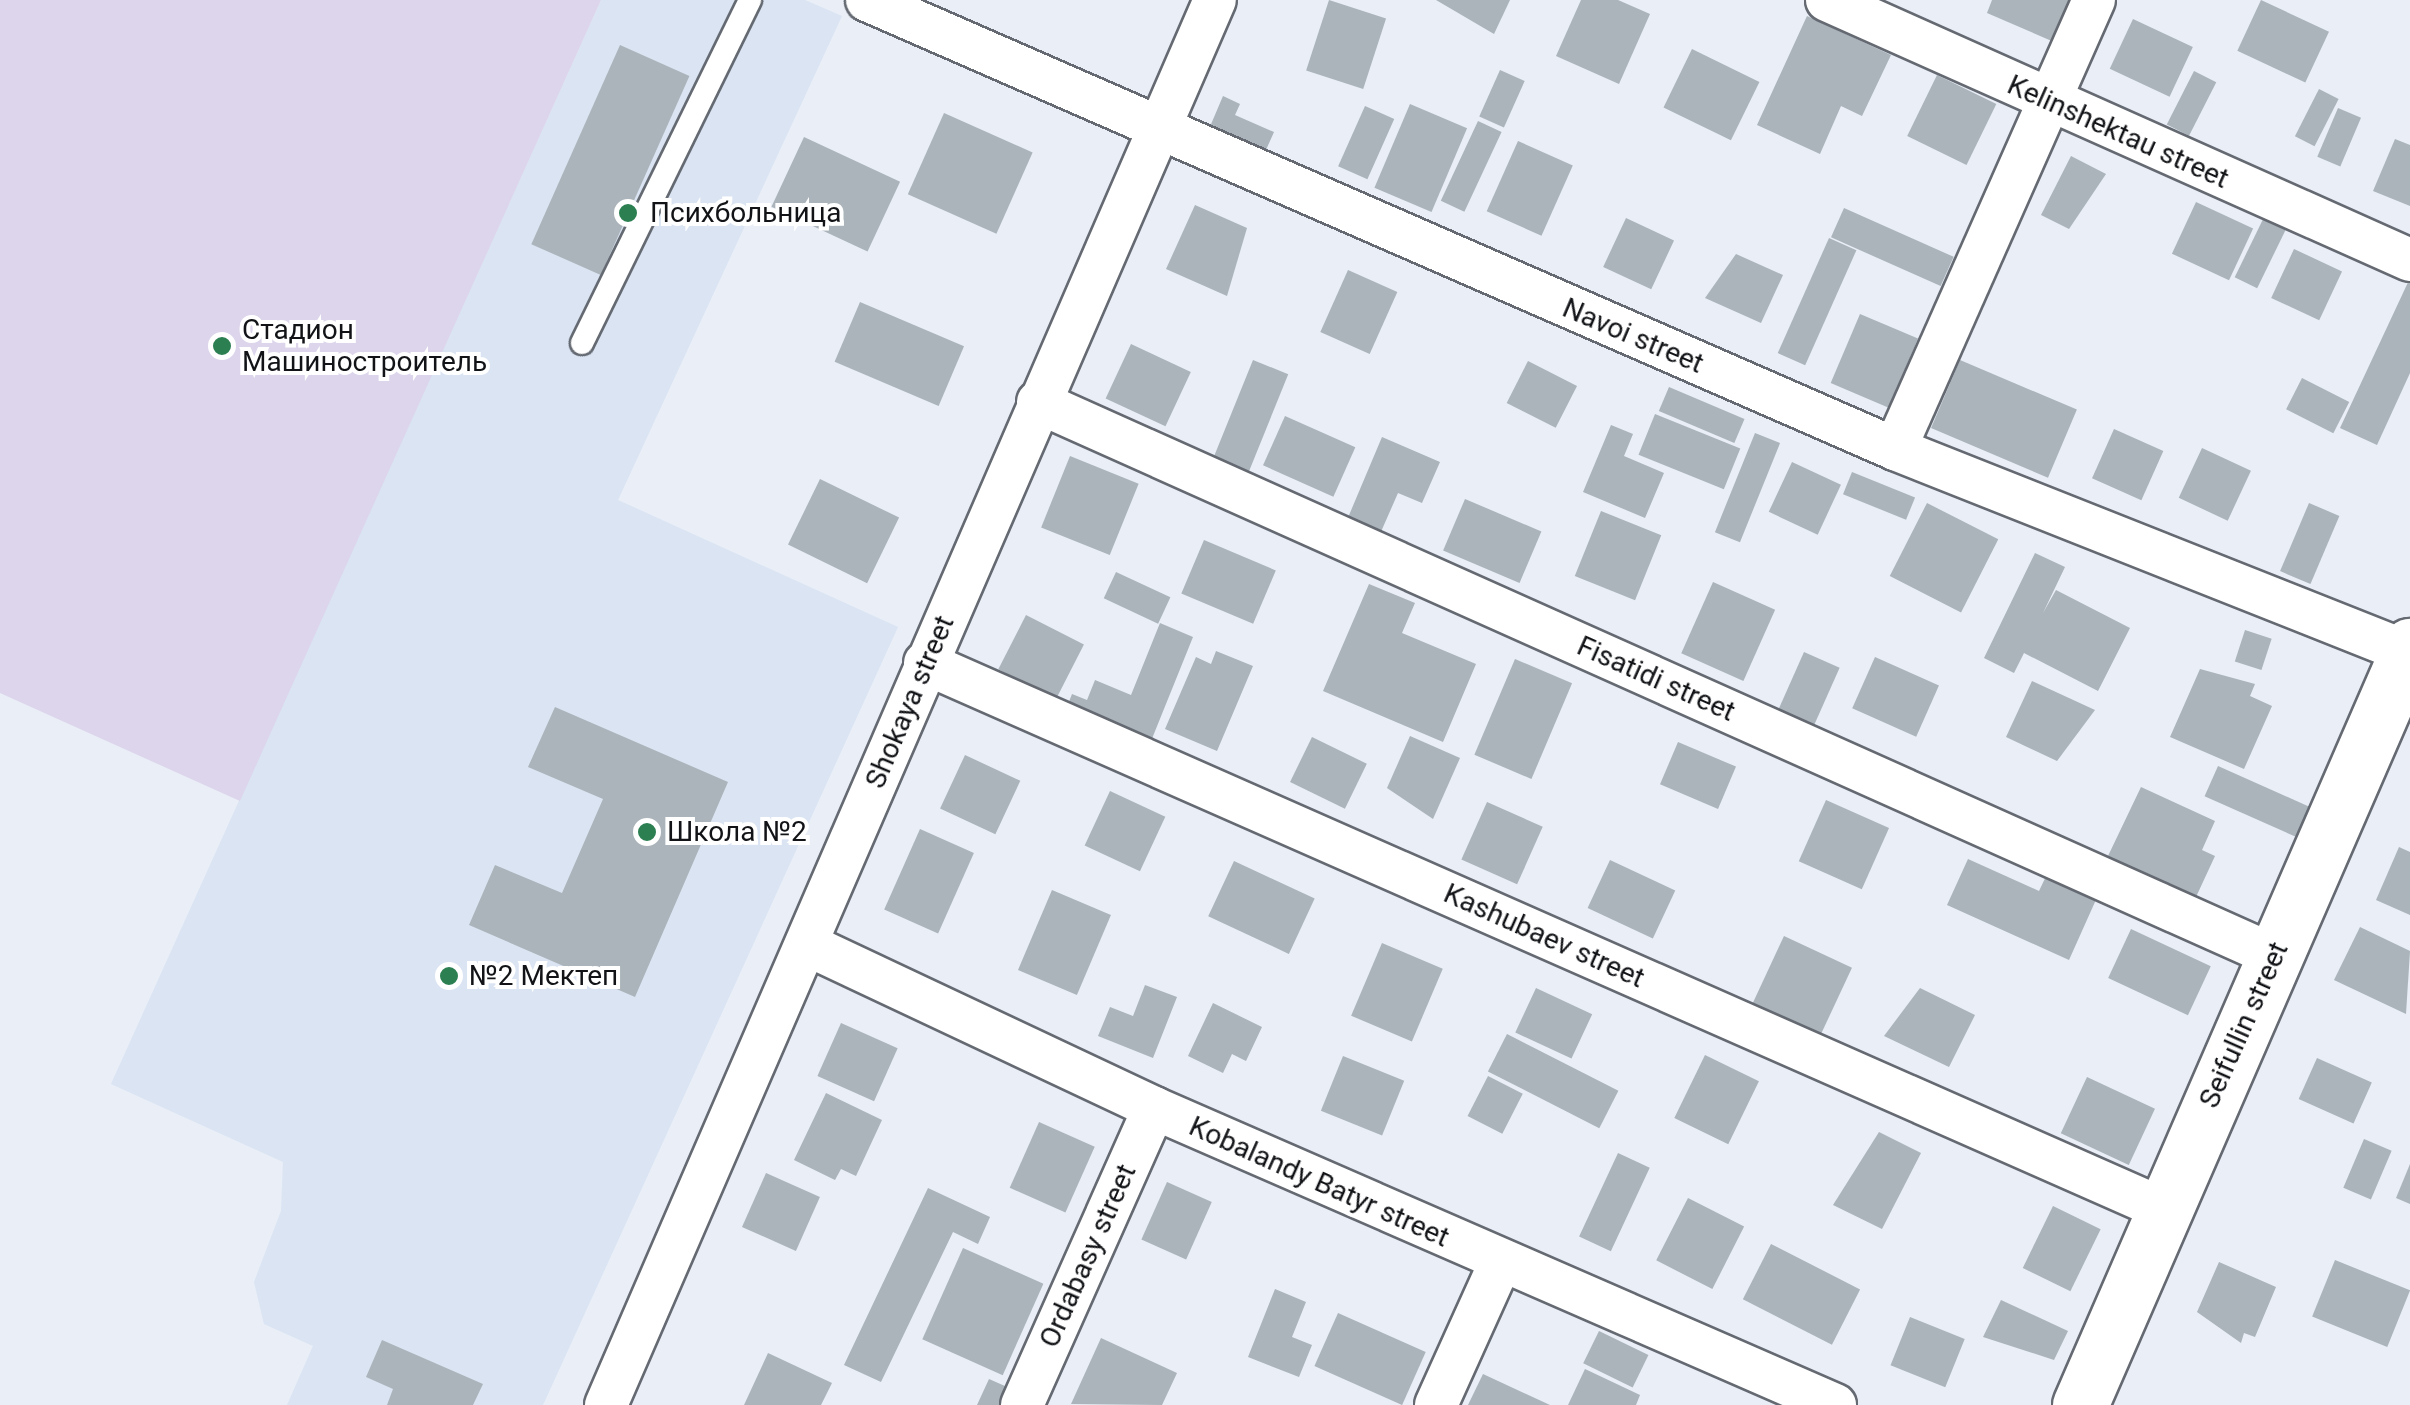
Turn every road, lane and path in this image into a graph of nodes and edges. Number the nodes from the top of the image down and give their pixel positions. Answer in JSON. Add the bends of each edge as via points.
{"nodes":[{"id":1,"x":750,"y":0,"type":"edge"},
{"id":2,"x":867,"y":0,"type":"edge"},
{"id":3,"x":1214,"y":0,"type":"edge"},
{"id":4,"x":1827,"y":0,"type":"edge"},
{"id":5,"x":2094,"y":0,"type":"edge"},
{"id":6,"x":2050,"y":103,"type":"junction"},
{"id":7,"x":1158,"y":126,"type":"junction"},
{"id":8,"x":2410,"y":260,"type":"edge"},
{"id":9,"x":582,"y":342,"type":"dead end"},
{"id":10,"x":1038,"y":402,"type":"junction"},
{"id":11,"x":1894,"y":449,"type":"junction"},
{"id":12,"x":2408,"y":649,"type":"edge"},
{"id":13,"x":925,"y":664,"type":"junction"},
{"id":14,"x":810,"y":946,"type":"junction"},
{"id":15,"x":2275,"y":956,"type":"junction"},
{"id":16,"x":1154,"y":1108,"type":"junction"},
{"id":17,"x":2163,"y":1209,"type":"junction"},
{"id":18,"x":1500,"y":1262,"type":"junction"},
{"id":19,"x":606,"y":1405,"type":"edge"},
{"id":20,"x":1022,"y":1405,"type":"edge"},
{"id":21,"x":1436,"y":1405,"type":"edge"},
{"id":22,"x":1835,"y":1405,"type":"edge"},
{"id":23,"x":2080,"y":1405,"type":"edge"}],
"edges":[{"from":1,"to":9,"type":"lane"},
{"from":2,"to":7,"type":"street","name":"Navoi street"},
{"from":3,"to":7,"type":"street","name":"Shokaya street"},
{"from":4,"to":6,"type":"street","name":"Kelinshektau street"},
{"from":5,"to":6,"type":"street"},
{"from":6,"to":8,"type":"street","name":"Kelinshektau street"},
{"from":6,"to":11,"type":"street"},
{"from":7,"to":10,"type":"street","name":"Shokaya street"},
{"from":7,"to":11,"type":"street","name":"Navoi street"},
{"from":10,"to":13,"type":"street","name":"Shokaya street"},
{"from":10,"to":15,"type":"street","name":"Fisatidi street"},
{"from":11,"to":12,"type":"street","name":"Navoi street"},
{"from":12,"to":15,"type":"main road","name":"Seifullin street"},
{"from":13,"to":14,"type":"street","name":"Shokaya street"},
{"from":13,"to":17,"type":"street","name":"Kashubaev street"},
{"from":14,"to":16,"type":"street","name":"Kobalandy Batyr street"},
{"from":14,"to":19,"type":"street","name":"Shokaya street"},
{"from":15,"to":17,"type":"main road","name":"Seifullin street"},
{"from":16,"to":18,"type":"street","name":"Kobalandy Batyr street"},
{"from":16,"to":20,"type":"street","name":"Ordabasy street"},
{"from":17,"to":23,"type":"main road","name":"Seifullin street"},
{"from":18,"to":21,"type":"street"},
{"from":18,"to":22,"type":"street","name":"Kobalandy Batyr street"}]}
